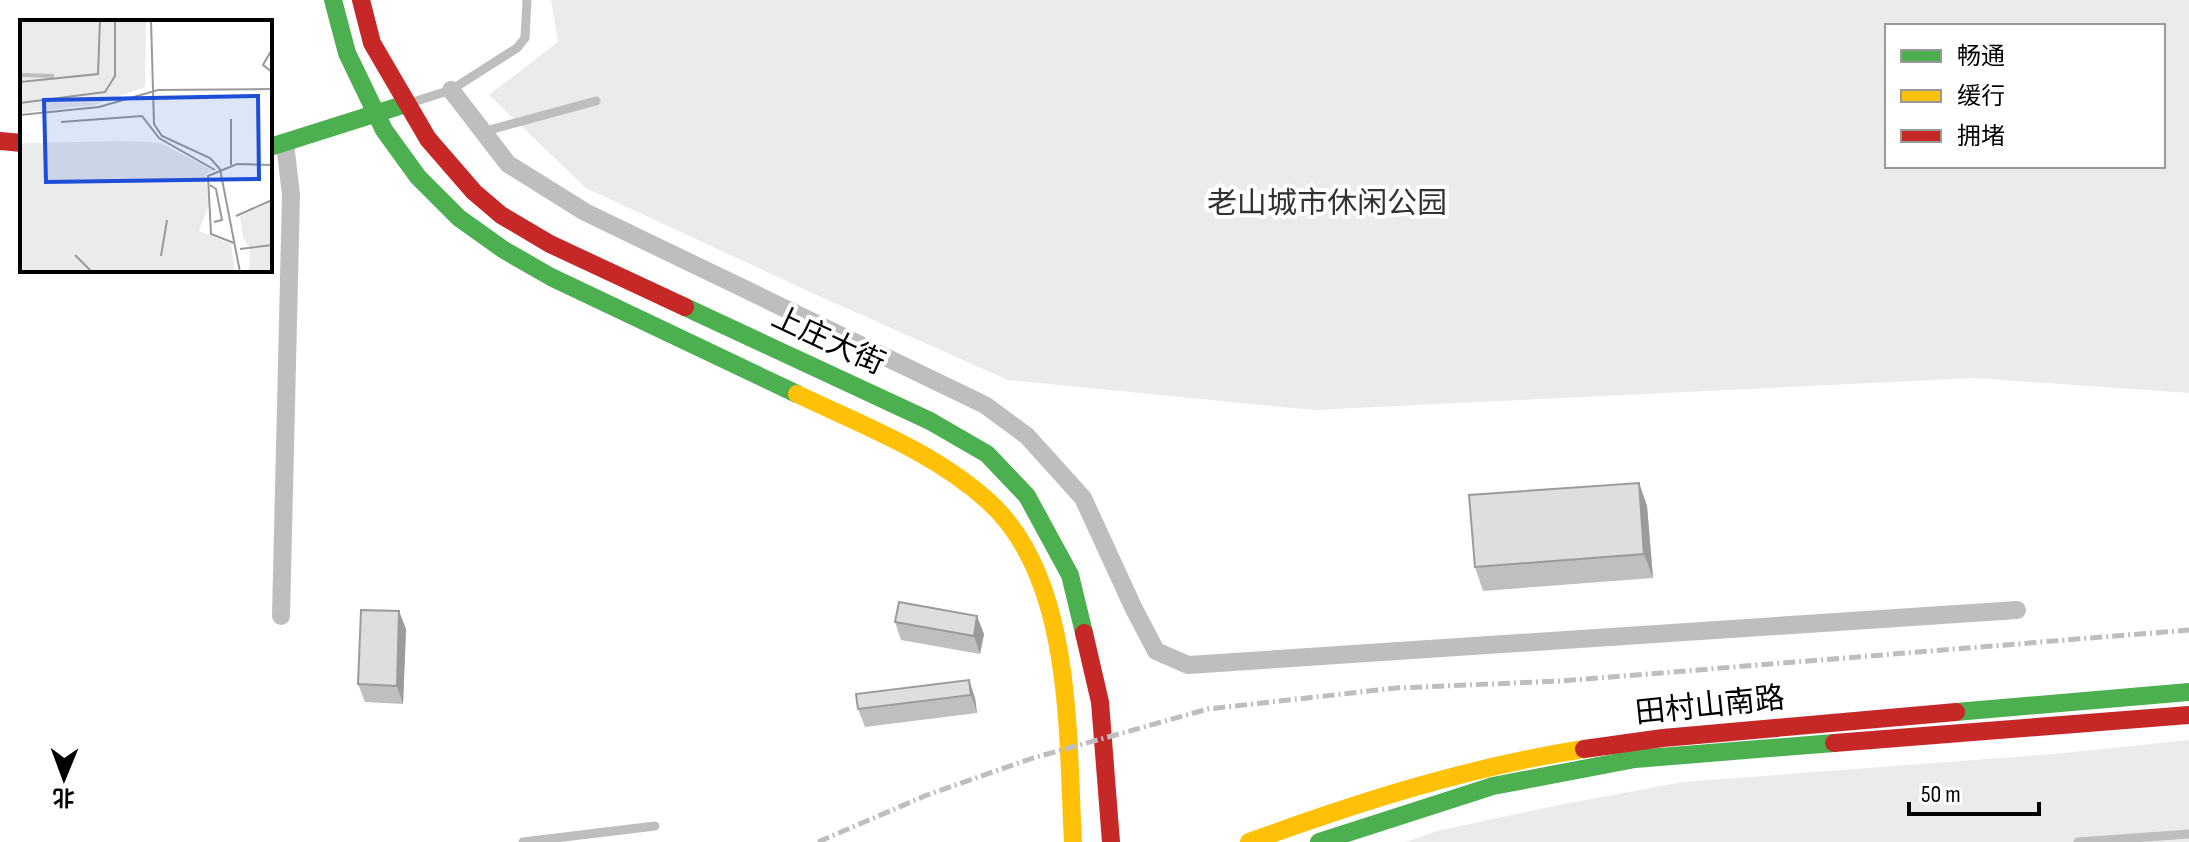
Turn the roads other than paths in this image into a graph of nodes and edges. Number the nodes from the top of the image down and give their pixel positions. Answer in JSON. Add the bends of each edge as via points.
{"nodes":[{"id":1,"x":333,"y":0,"type":"edge"},
{"id":2,"x":361,"y":0,"type":"edge"},
{"id":3,"x":527,"y":0,"type":"edge"},
{"id":4,"x":451,"y":90,"type":"junction"},
{"id":5,"x":596,"y":101,"type":"dead end"},
{"id":6,"x":406,"y":104,"type":"junction"},
{"id":7,"x":375,"y":114,"type":"junction"},
{"id":8,"x":482,"y":132,"type":"junction"},
{"id":9,"x":0,"y":141,"type":"edge"},
{"id":10,"x":20,"y":143,"type":"edge"},
{"id":11,"x":278,"y":145,"type":"edge"},
{"id":12,"x":2017,"y":610,"type":"dead end"},
{"id":13,"x":281,"y":616,"type":"dead end"},
{"id":14,"x":2189,"y":692,"type":"edge"},
{"id":15,"x":2189,"y":715,"type":"edge"},
{"id":16,"x":655,"y":826,"type":"dead end"},
{"id":17,"x":2189,"y":834,"type":"edge"},
{"id":18,"x":523,"y":842,"type":"edge"},
{"id":19,"x":1073,"y":842,"type":"edge"},
{"id":20,"x":1111,"y":842,"type":"edge"},
{"id":21,"x":1249,"y":842,"type":"edge"},
{"id":22,"x":1319,"y":842,"type":"edge"},
{"id":23,"x":2078,"y":842,"type":"edge"}],
"edges":[{"from":1,"to":7,"type":"main road","name":"上庄大街","via":[[346,51]]},
{"from":2,"to":6,"type":"main road","name":"上庄大街","via":[[372,43]]},
{"from":3,"to":4,"type":"lane","via":[[525,38],[517,48]]},
{"from":4,"to":6,"type":"lane"},
{"from":4,"to":8,"type":"street"},
{"from":5,"to":8,"type":"lane"},
{"from":6,"to":7,"type":"main road"},
{"from":6,"to":20,"type":"main road","name":"上庄大街","via":[[428,139],[501,215],[550,244],[891,401],[987,454],[1027,496],[1070,575],[1100,702]]},
{"from":7,"to":11,"type":"main road"},
{"from":7,"to":19,"type":"main road","name":"上庄大街","via":[[426,185],[482,236],[573,287],[925,456],[968,483],[1007,520],[1039,578],[1056,642]]},
{"from":8,"to":12,"type":"street","via":[[508,164],[585,212],[971,398],[1027,436],[1083,498],[1156,651],[1188,665]]},
{"from":9,"to":10,"type":"main road"},
{"from":11,"to":13,"type":"street","via":[[291,195]]},
{"from":14,"to":21,"type":"main road","name":"田村山南路","via":[[1586,748],[1481,768],[1335,810]]},
{"from":15,"to":22,"type":"main road","name":"田村山南路","via":[[1635,759],[1493,786]]},
{"from":16,"to":18,"type":"lane"},
{"from":17,"to":23,"type":"lane"}]}
